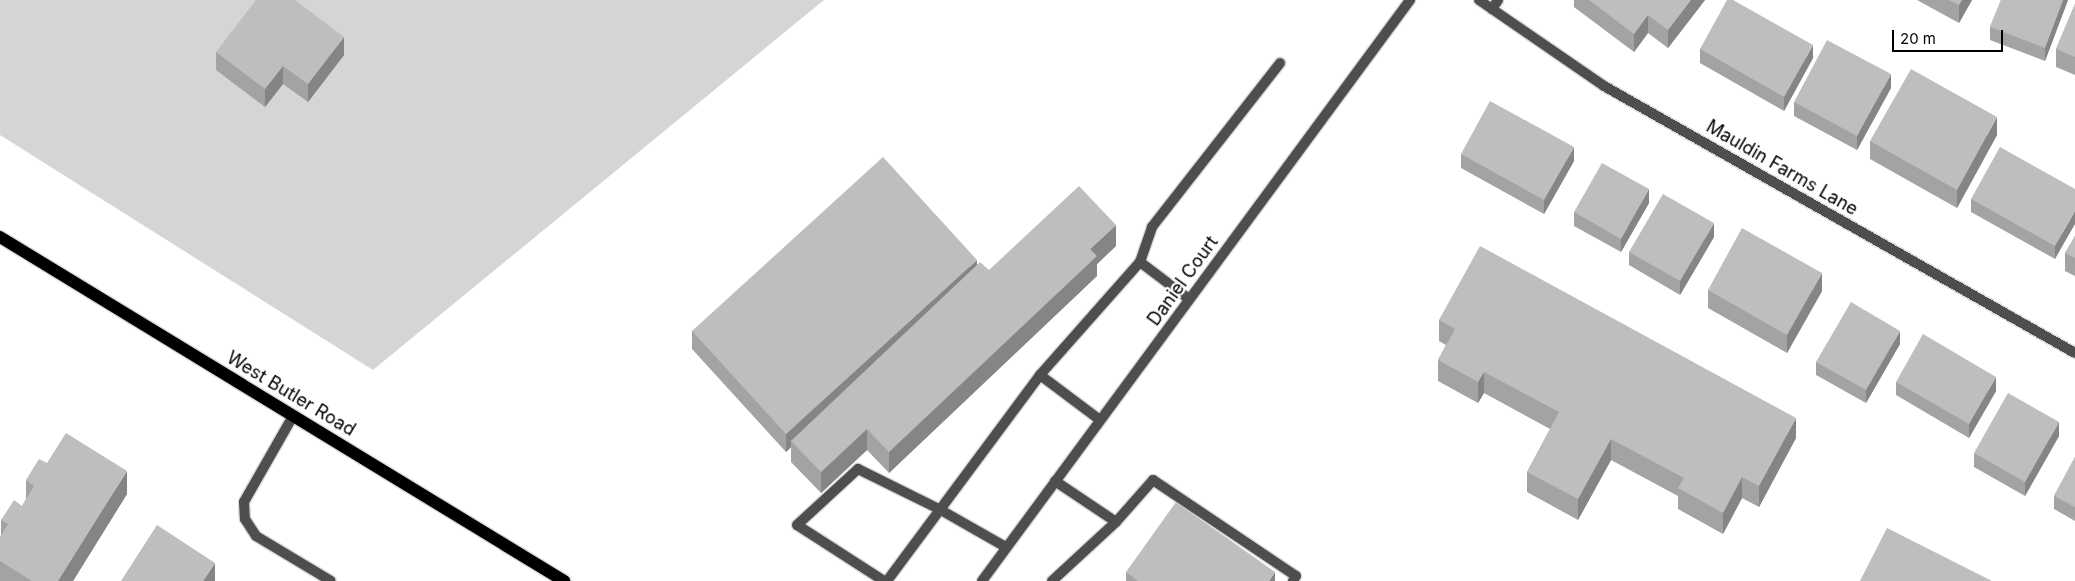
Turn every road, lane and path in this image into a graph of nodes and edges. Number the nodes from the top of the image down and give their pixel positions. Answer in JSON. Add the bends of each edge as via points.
{"nodes":[{"id":1,"x":1410,"y":0,"type":"edge"},
{"id":2,"x":1479,"y":0,"type":"edge"},
{"id":3,"x":1495,"y":4,"type":"edge"},
{"id":4,"x":1280,"y":62,"type":"dead end"},
{"id":5,"x":0,"y":237,"type":"edge"},
{"id":6,"x":1140,"y":262,"type":"junction"},
{"id":7,"x":1189,"y":299,"type":"junction"},
{"id":8,"x":2075,"y":352,"type":"edge"},
{"id":9,"x":1040,"y":375,"type":"junction"},
{"id":10,"x":293,"y":416,"type":"junction"},
{"id":11,"x":1100,"y":420,"type":"junction"},
{"id":12,"x":1056,"y":481,"type":"junction"},
{"id":13,"x":939,"y":509,"type":"junction"},
{"id":14,"x":1116,"y":522,"type":"junction"},
{"id":15,"x":1006,"y":547,"type":"junction"},
{"id":16,"x":331,"y":581,"type":"edge"},
{"id":17,"x":563,"y":581,"type":"edge"},
{"id":18,"x":885,"y":581,"type":"edge"},
{"id":19,"x":982,"y":581,"type":"edge"},
{"id":20,"x":1052,"y":581,"type":"edge"},
{"id":21,"x":1293,"y":581,"type":"edge"}],
"edges":[{"from":1,"to":7,"type":"street","name":"Daniel Court"},
{"from":2,"to":3,"type":"street","name":"Mauldin Farms Lane"},
{"from":3,"to":8,"type":"street","name":"Mauldin Farms Lane","via":[[1604,86]]},
{"from":4,"to":6,"type":"street","via":[[1152,227]]},
{"from":5,"to":10,"type":"main road","name":"West Butler Road"},
{"from":6,"to":7,"type":"street"},
{"from":6,"to":9,"type":"street"},
{"from":7,"to":11,"type":"street","name":"Daniel Court"},
{"from":9,"to":11,"type":"street"},
{"from":9,"to":13,"type":"street"},
{"from":10,"to":16,"type":"street","via":[[244,502],[244,519],[256,536]]},
{"from":10,"to":17,"type":"main road","name":"West Butler Road"},
{"from":11,"to":12,"type":"street","name":"Daniel Court"},
{"from":12,"to":14,"type":"street"},
{"from":12,"to":15,"type":"street","name":"Daniel Court"},
{"from":13,"to":15,"type":"street"},
{"from":13,"to":18,"type":"street"},
{"from":13,"to":18,"type":"street","via":[[858,469],[798,525]]},
{"from":14,"to":20,"type":"street"},
{"from":14,"to":21,"type":"street","via":[[1153,480],[1296,576]]},
{"from":15,"to":19,"type":"street","name":"Daniel Court"}]}
